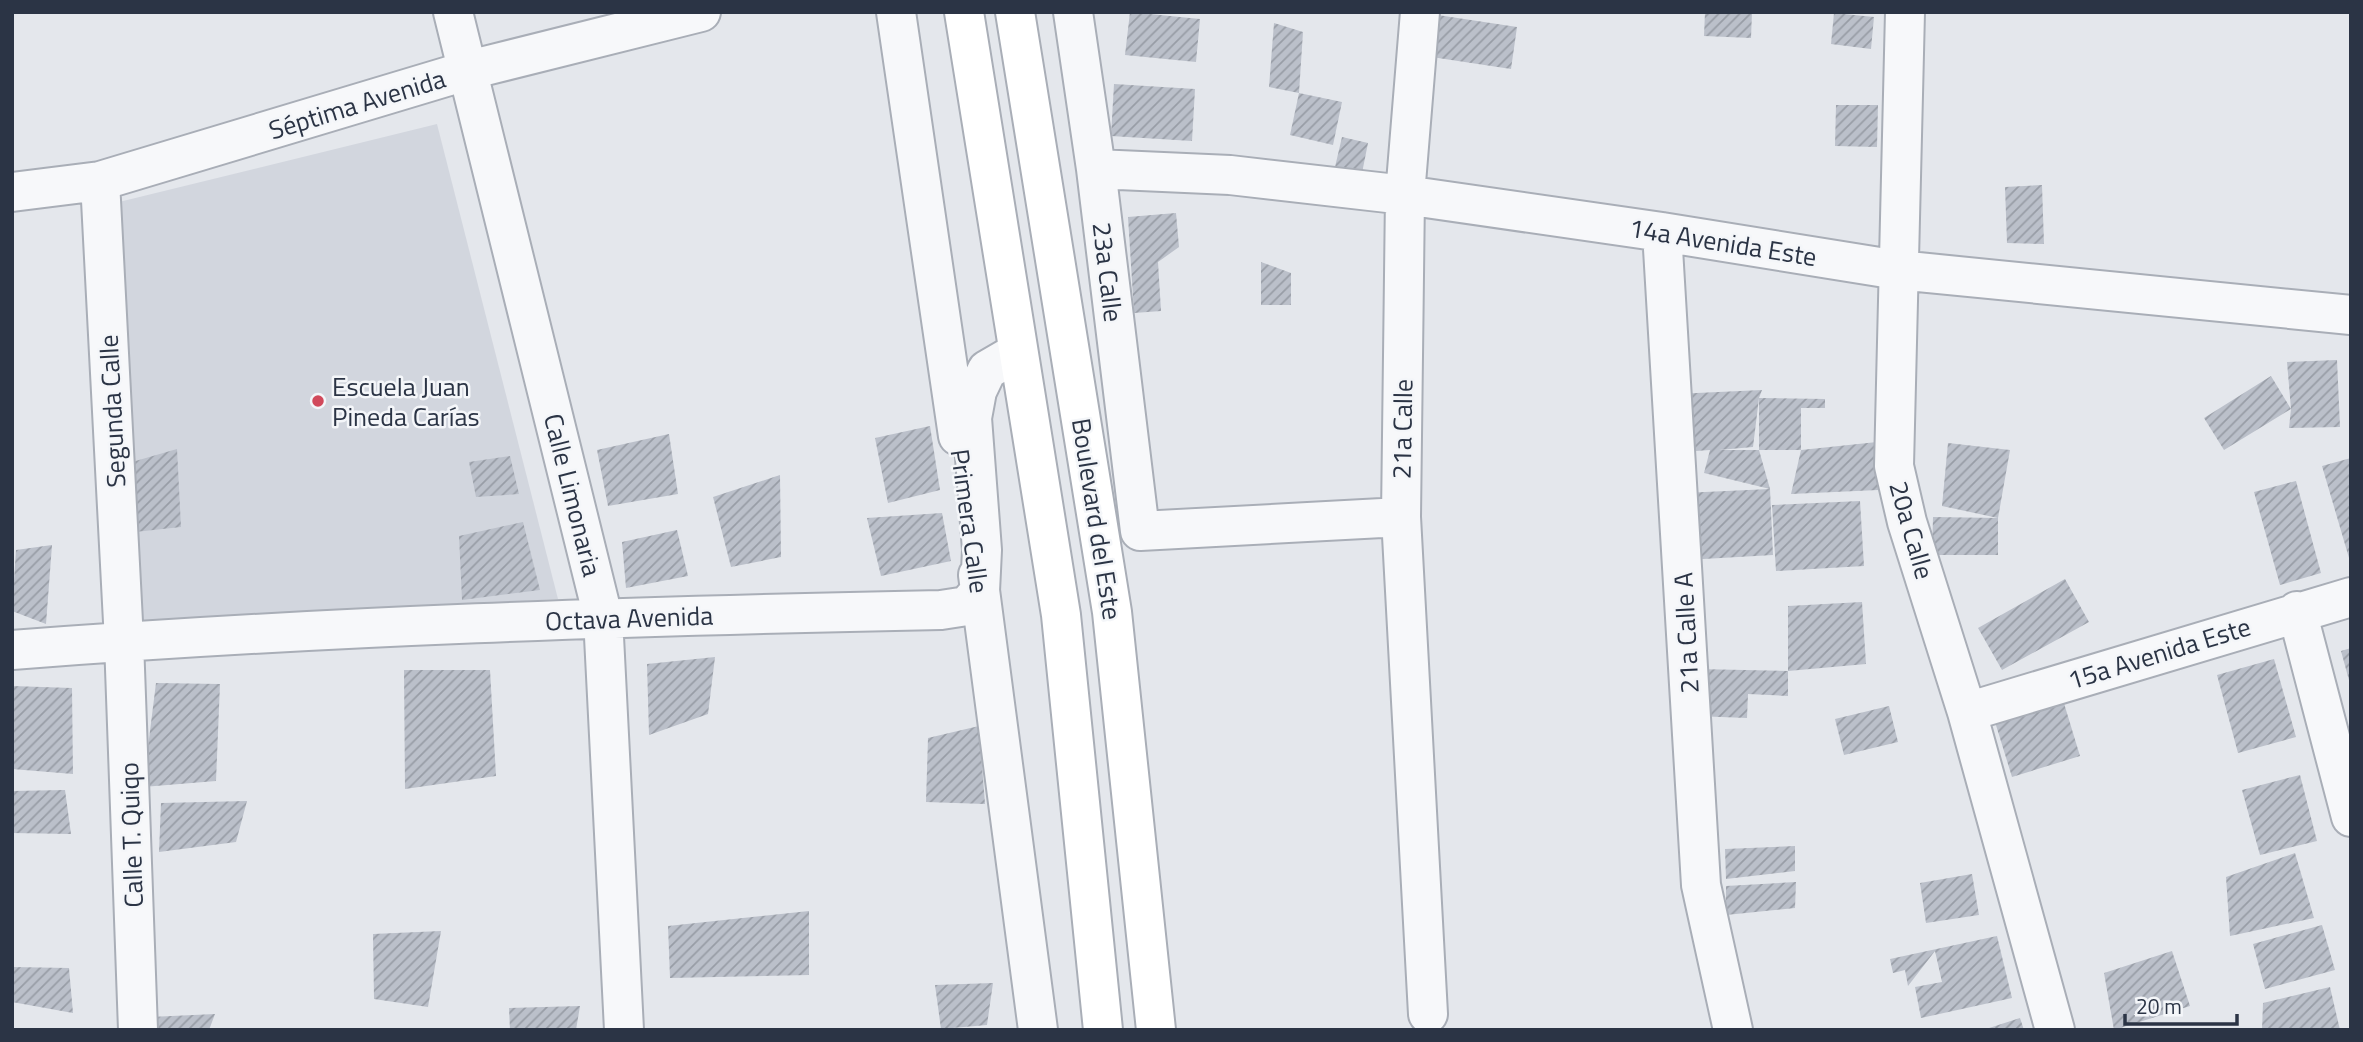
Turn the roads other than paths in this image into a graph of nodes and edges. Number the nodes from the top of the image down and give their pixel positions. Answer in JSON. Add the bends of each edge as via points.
{"nodes":[{"id":1,"x":453,"y":12,"type":"edge"},
{"id":2,"x":701,"y":12,"type":"edge"},
{"id":3,"x":896,"y":12,"type":"edge"},
{"id":4,"x":964,"y":12,"type":"edge"},
{"id":5,"x":1015,"y":12,"type":"edge"},
{"id":6,"x":1073,"y":12,"type":"edge"},
{"id":7,"x":1420,"y":12,"type":"edge"},
{"id":8,"x":1905,"y":12,"type":"edge"},
{"id":9,"x":469,"y":71,"type":"junction"},
{"id":10,"x":1096,"y":169,"type":"junction"},
{"id":11,"x":100,"y":181,"type":"junction"},
{"id":12,"x":12,"y":192,"type":"edge"},
{"id":13,"x":1405,"y":195,"type":"junction"},
{"id":14,"x":1662,"y":232,"type":"junction"},
{"id":15,"x":1898,"y":271,"type":"junction"},
{"id":16,"x":2351,"y":315,"type":"edge"},
{"id":17,"x":1017,"y":352,"type":"junction"},
{"id":18,"x":1401,"y":517,"type":"junction"},
{"id":19,"x":980,"y":591,"type":"junction"},
{"id":20,"x":2351,"y":597,"type":"edge"},
{"id":21,"x":2297,"y":611,"type":"junction"},
{"id":22,"x":603,"y":617,"type":"junction"},
{"id":23,"x":124,"y":641,"type":"junction"},
{"id":24,"x":12,"y":649,"type":"edge"},
{"id":25,"x":1967,"y":712,"type":"junction"},
{"id":26,"x":2351,"y":817,"type":"edge"},
{"id":27,"x":1428,"y":1014,"type":"dead end"},
{"id":28,"x":138,"y":1030,"type":"edge"},
{"id":29,"x":624,"y":1030,"type":"edge"},
{"id":30,"x":1038,"y":1030,"type":"edge"},
{"id":31,"x":1103,"y":1030,"type":"edge"},
{"id":32,"x":1156,"y":1030,"type":"edge"},
{"id":33,"x":1734,"y":1030,"type":"edge"},
{"id":34,"x":2055,"y":1030,"type":"edge"}],
"edges":[{"from":1,"to":9,"type":"street","name":"Calle Limonaria"},
{"from":2,"to":9,"type":"street","name":"Séptima Avenida"},
{"from":3,"to":19,"type":"street","name":"Primera Calle"},
{"from":4,"to":17,"type":"main road"},
{"from":5,"to":32,"type":"main road","name":"Boulevard del Este","via":[[1112,612]]},
{"from":6,"to":10,"type":"street","name":"23a Calle"},
{"from":7,"to":13,"type":"street","name":"21a Calle"},
{"from":8,"to":15,"type":"street","name":"20a Calle"},
{"from":9,"to":11,"type":"street","name":"Séptima Avenida"},
{"from":9,"to":22,"type":"street","name":"Calle Limonaria"},
{"from":10,"to":13,"type":"street","name":"14a Avenida Este","via":[[1230,175]]},
{"from":10,"to":18,"type":"street","name":"23a Calle","via":[[1140,531]]},
{"from":11,"to":12,"type":"street","name":"Séptima Avenida"},
{"from":11,"to":23,"type":"street","name":"Segunda Calle"},
{"from":13,"to":14,"type":"street","name":"14a Avenida Este"},
{"from":13,"to":18,"type":"street","name":"21a Calle"},
{"from":14,"to":15,"type":"street","name":"14a Avenida Este"},
{"from":14,"to":33,"type":"street","name":"21a Calle A","via":[[1701,885]]},
{"from":15,"to":16,"type":"street","name":"14a Avenida Este"},
{"from":15,"to":25,"type":"street","name":"20a Calle","via":[[1894,466],[1907,523]]},
{"from":17,"to":19,"type":"street","via":[[987,370],[972,418],[982,550]]},
{"from":17,"to":31,"type":"main road","via":[[1061,615]]},
{"from":18,"to":27,"type":"street","name":"21a Calle"},
{"from":19,"to":22,"type":"street","name":"Octava Avenida","via":[[967,606],[941,610]]},
{"from":19,"to":30,"type":"street","name":"Primera Calle"},
{"from":20,"to":21,"type":"street","name":"15a Avenida Este"},
{"from":21,"to":25,"type":"street","name":"15a Avenida Este"},
{"from":21,"to":26,"type":"street"},
{"from":22,"to":23,"type":"street","name":"Octava Avenida"},
{"from":22,"to":29,"type":"street","name":"Calle Limonaria"},
{"from":23,"to":24,"type":"street","name":"Octava Avenida"},
{"from":23,"to":28,"type":"street","name":"Calle T. Quiqo"},
{"from":25,"to":34,"type":"street","name":"20a Calle"}]}
